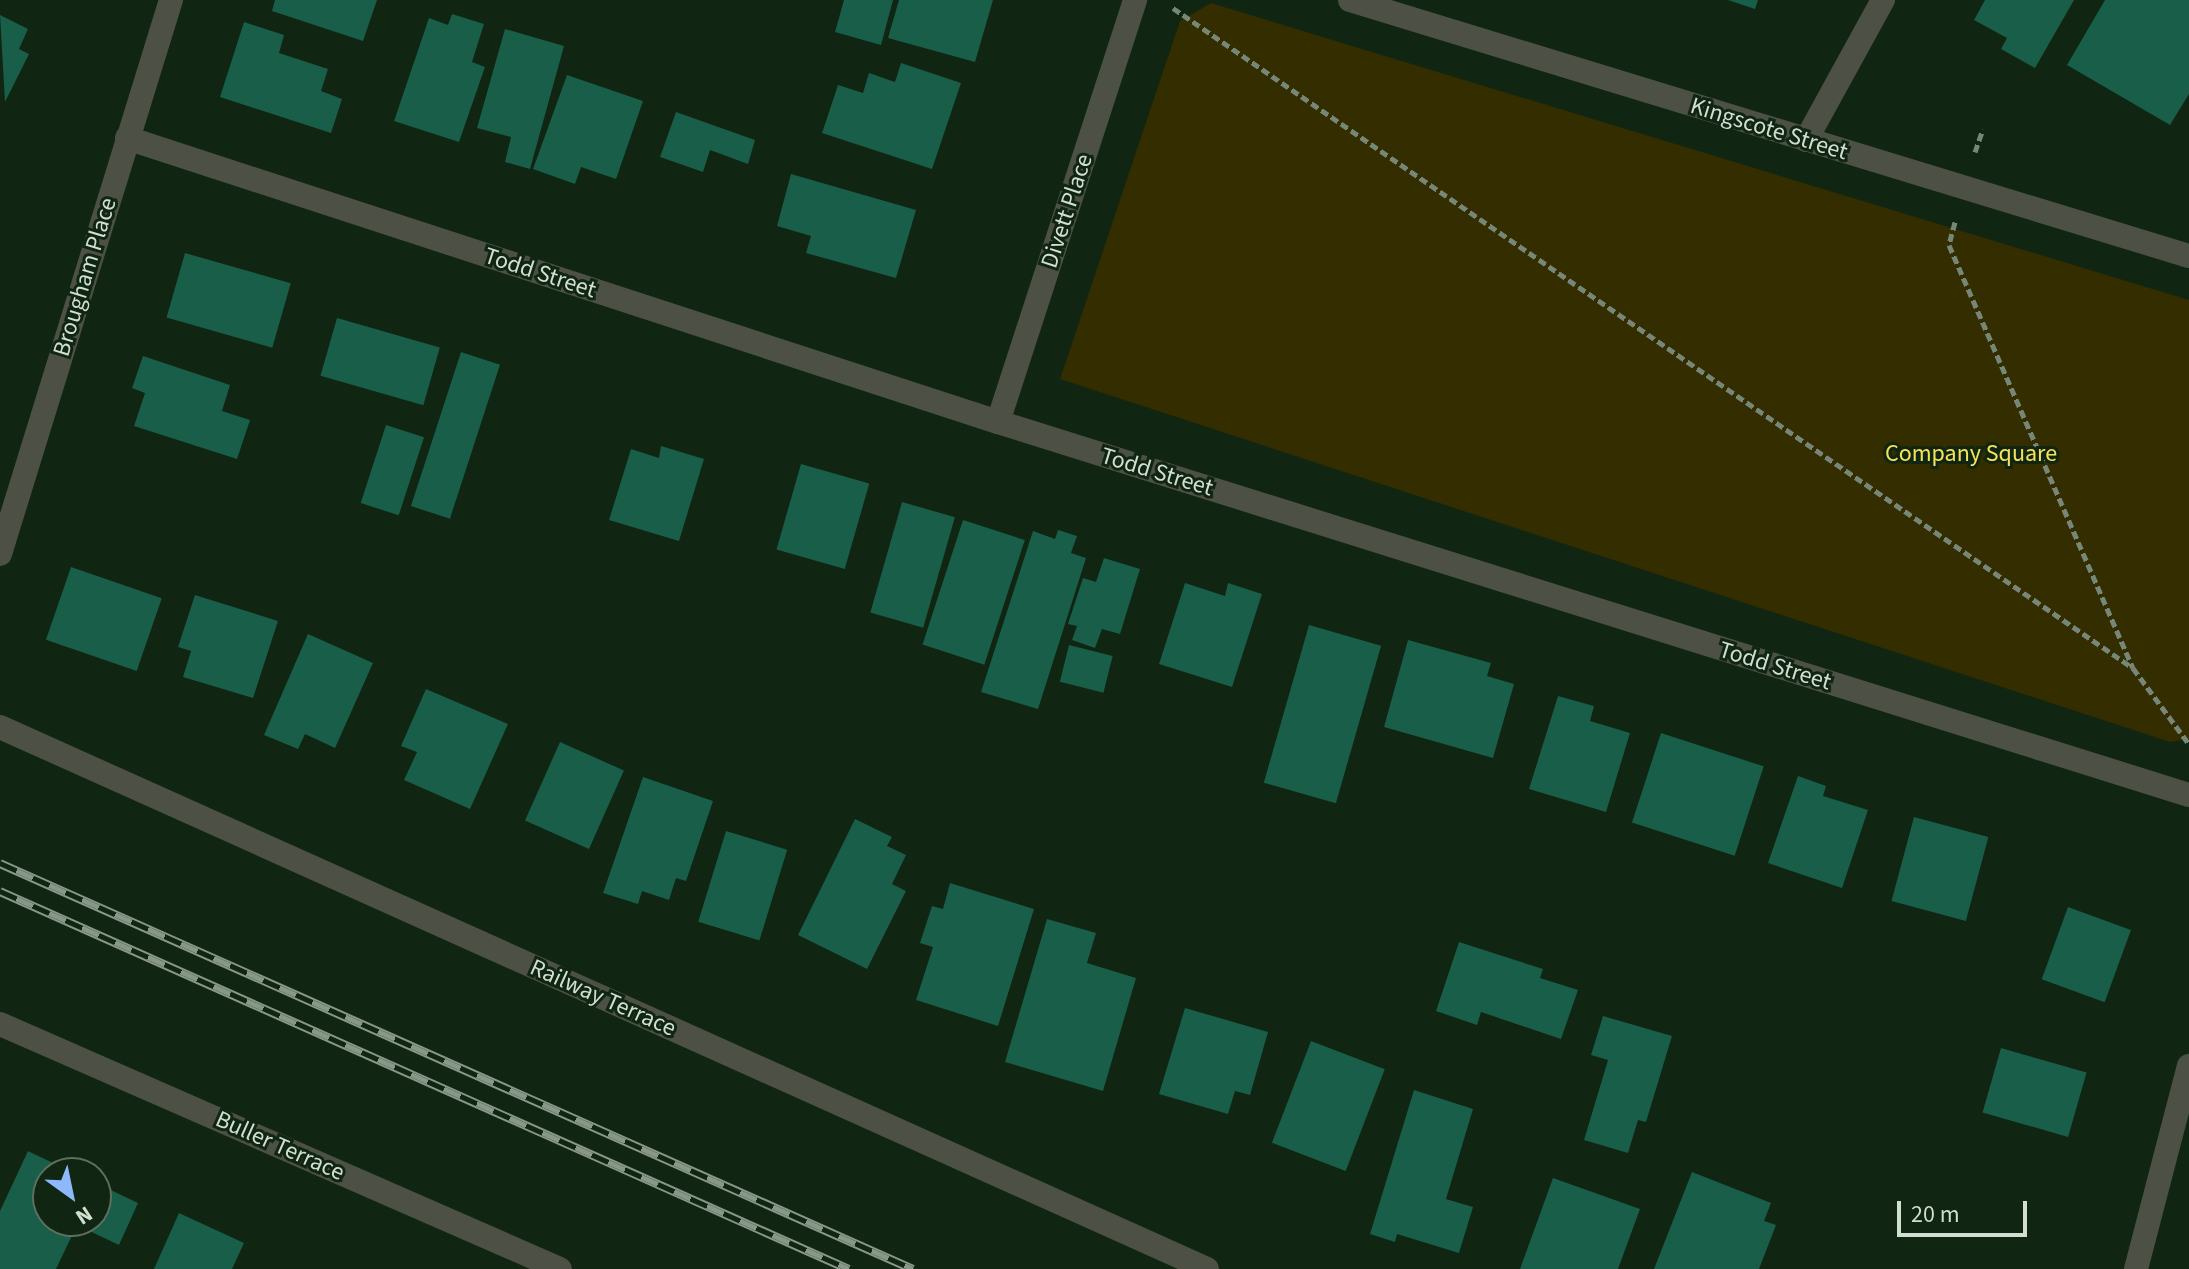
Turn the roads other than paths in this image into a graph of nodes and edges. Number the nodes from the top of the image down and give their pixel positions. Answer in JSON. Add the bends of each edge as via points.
{"nodes":[{"id":1,"x":171,"y":0,"type":"edge"},
{"id":2,"x":1135,"y":0,"type":"edge"},
{"id":3,"x":1350,"y":0,"type":"edge"},
{"id":4,"x":1883,"y":0,"type":"edge"},
{"id":5,"x":127,"y":138,"type":"junction"},
{"id":6,"x":1806,"y":140,"type":"junction"},
{"id":7,"x":2189,"y":256,"type":"edge"},
{"id":8,"x":998,"y":422,"type":"junction"},
{"id":9,"x":0,"y":554,"type":"edge"},
{"id":10,"x":0,"y":727,"type":"edge"},
{"id":11,"x":2189,"y":795,"type":"edge"},
{"id":12,"x":0,"y":1024,"type":"edge"},
{"id":13,"x":2189,"y":1066,"type":"edge"},
{"id":14,"x":560,"y":1269,"type":"edge"},
{"id":15,"x":1207,"y":1269,"type":"edge"},
{"id":16,"x":2136,"y":1269,"type":"edge"}],
"edges":[{"from":1,"to":5,"type":"street","name":"Brougham Place"},
{"from":2,"to":8,"type":"street","name":"Divett Place"},
{"from":3,"to":6,"type":"street","name":"Kingscote Street"},
{"from":4,"to":6,"type":"street"},
{"from":5,"to":8,"type":"street","name":"Todd Street"},
{"from":5,"to":9,"type":"street","name":"Brougham Place"},
{"from":6,"to":7,"type":"street","name":"Kingscote Street"},
{"from":8,"to":11,"type":"street","name":"Todd Street"},
{"from":10,"to":15,"type":"street","name":"Railway Terrace"},
{"from":12,"to":14,"type":"street","name":"Buller Terrace"},
{"from":13,"to":16,"type":"street"}]}
